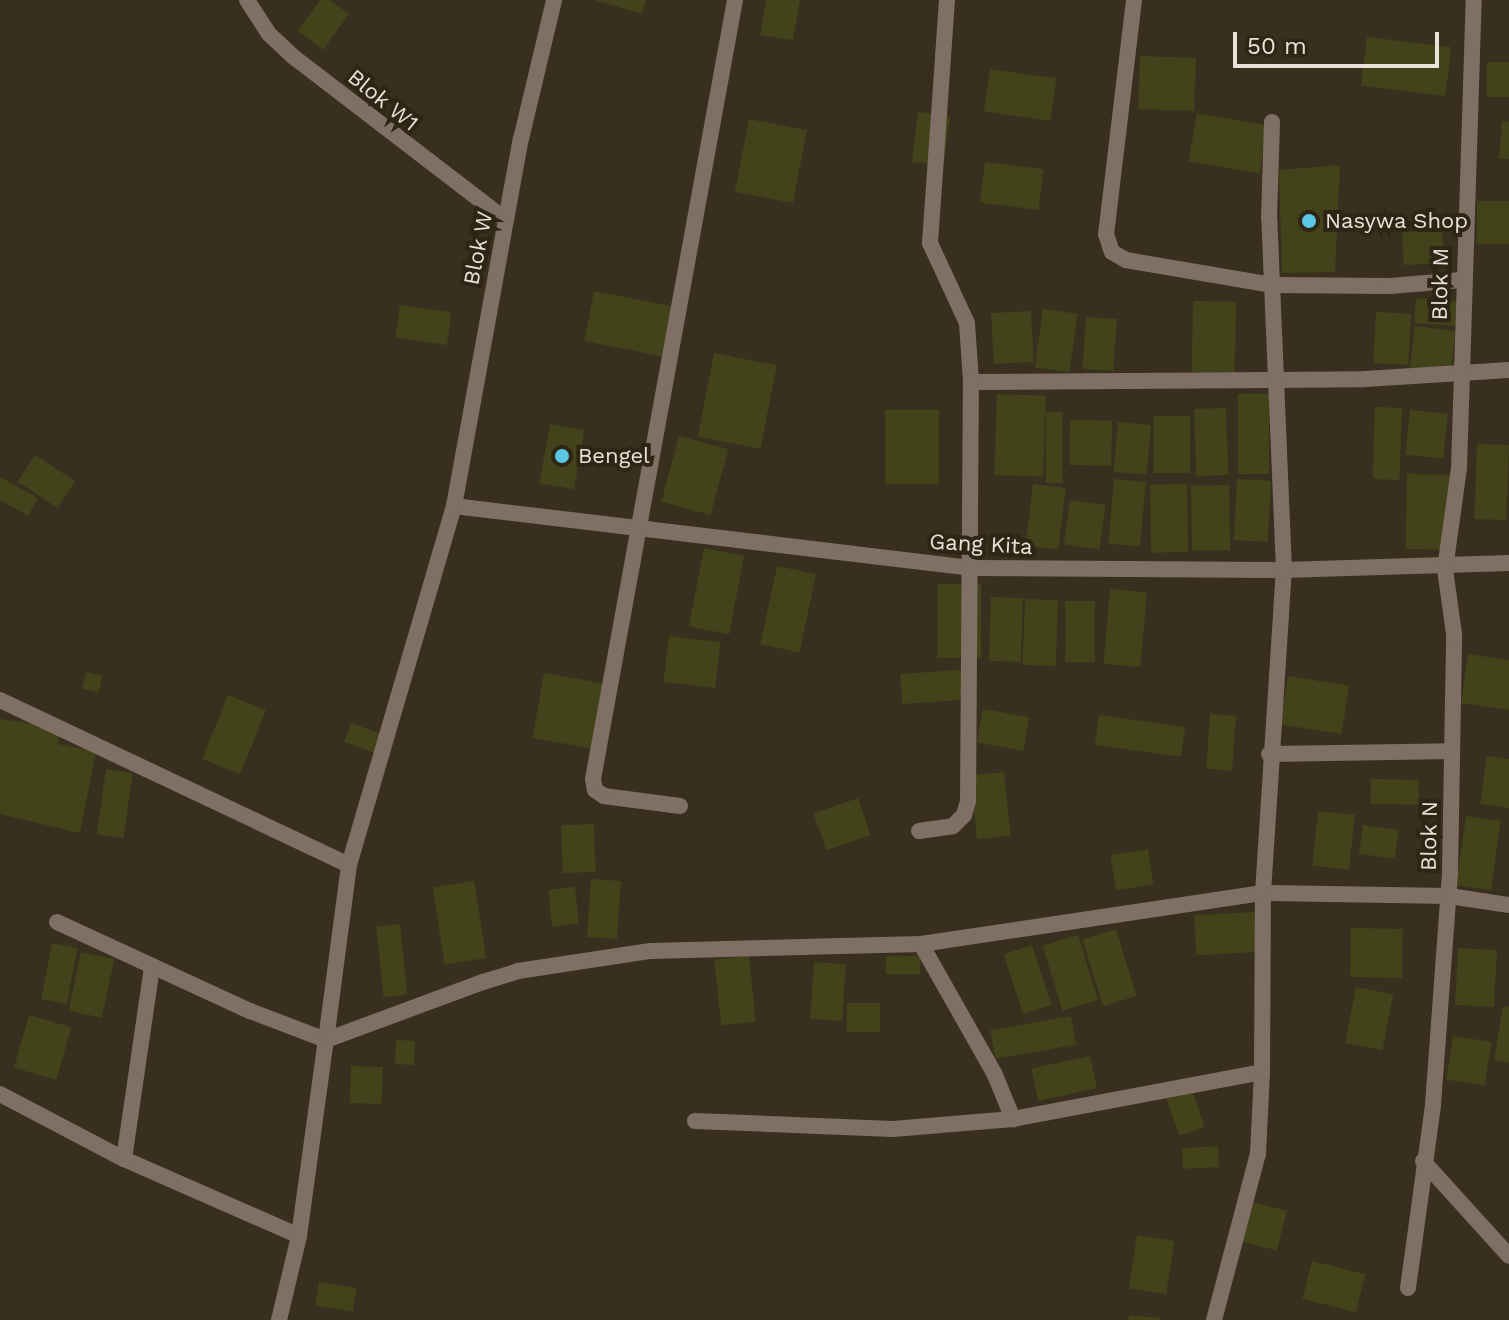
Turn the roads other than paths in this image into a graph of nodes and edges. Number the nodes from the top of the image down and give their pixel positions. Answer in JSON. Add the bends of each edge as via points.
{"nodes":[{"id":1,"x":247,"y":0,"type":"edge"},
{"id":2,"x":554,"y":0,"type":"edge"},
{"id":3,"x":735,"y":0,"type":"edge"},
{"id":4,"x":947,"y":0,"type":"edge"},
{"id":5,"x":1134,"y":0,"type":"edge"},
{"id":6,"x":1474,"y":0,"type":"edge"},
{"id":7,"x":1272,"y":122,"type":"dead end"},
{"id":8,"x":506,"y":220,"type":"junction"},
{"id":9,"x":1462,"y":280,"type":"junction"},
{"id":10,"x":1273,"y":285,"type":"junction"},
{"id":11,"x":1509,"y":370,"type":"edge"},
{"id":12,"x":1461,"y":376,"type":"junction"},
{"id":13,"x":1279,"y":377,"type":"junction"},
{"id":14,"x":971,"y":382,"type":"junction"},
{"id":15,"x":454,"y":506,"type":"junction"},
{"id":16,"x":635,"y":530,"type":"junction"},
{"id":17,"x":1509,"y":563,"type":"edge"},
{"id":18,"x":972,"y":568,"type":"junction"},
{"id":19,"x":1445,"y":569,"type":"junction"},
{"id":20,"x":1284,"y":570,"type":"junction"},
{"id":21,"x":0,"y":700,"type":"edge"},
{"id":22,"x":1452,"y":751,"type":"junction"},
{"id":23,"x":1269,"y":754,"type":"junction"},
{"id":24,"x":680,"y":806,"type":"dead end"},
{"id":25,"x":919,"y":831,"type":"dead end"},
{"id":26,"x":349,"y":865,"type":"junction"},
{"id":27,"x":1263,"y":893,"type":"junction"},
{"id":28,"x":1449,"y":896,"type":"junction"},
{"id":29,"x":1509,"y":905,"type":"edge"},
{"id":30,"x":57,"y":922,"type":"dead end"},
{"id":31,"x":921,"y":944,"type":"junction"},
{"id":32,"x":152,"y":966,"type":"junction"},
{"id":33,"x":326,"y":1040,"type":"junction"},
{"id":34,"x":1262,"y":1072,"type":"junction"},
{"id":35,"x":0,"y":1094,"type":"edge"},
{"id":36,"x":1013,"y":1119,"type":"junction"},
{"id":37,"x":695,"y":1121,"type":"dead end"},
{"id":38,"x":124,"y":1159,"type":"junction"},
{"id":39,"x":1423,"y":1161,"type":"junction"},
{"id":40,"x":299,"y":1236,"type":"junction"},
{"id":41,"x":1509,"y":1256,"type":"edge"},
{"id":42,"x":1408,"y":1288,"type":"dead end"},
{"id":43,"x":279,"y":1320,"type":"edge"},
{"id":44,"x":1214,"y":1320,"type":"edge"}],
"edges":[{"from":1,"to":8,"type":"street","name":"Blok W1","via":[[269,34],[295,58]]},
{"from":2,"to":8,"type":"street","name":"Blok W"},
{"from":3,"to":16,"type":"street","via":[[665,400]]},
{"from":4,"to":14,"type":"street","via":[[930,243],[967,323]]},
{"from":5,"to":10,"type":"street","via":[[1108,245],[1126,260]]},
{"from":6,"to":9,"type":"street","name":"Blok M"},
{"from":7,"to":10,"type":"street"},
{"from":8,"to":15,"type":"street","name":"Blok W"},
{"from":9,"to":10,"type":"street","via":[[1390,286]]},
{"from":9,"to":12,"type":"street","name":"Blok M"},
{"from":10,"to":13,"type":"street"},
{"from":11,"to":12,"type":"street"},
{"from":12,"to":13,"type":"street"},
{"from":12,"to":19,"type":"street","name":"Blok M","via":[[1459,468]]},
{"from":13,"to":14,"type":"street"},
{"from":13,"to":20,"type":"street"},
{"from":14,"to":18,"type":"street"},
{"from":15,"to":16,"type":"street","name":"Gang Kita"},
{"from":15,"to":26,"type":"street","name":"Blok W"},
{"from":16,"to":18,"type":"street","name":"Gang Kita"},
{"from":16,"to":24,"type":"street","via":[[593,779],[604,796]]},
{"from":17,"to":19,"type":"street","name":"Gang Kita"},
{"from":18,"to":20,"type":"street","name":"Gang Kita"},
{"from":18,"to":25,"type":"street","via":[[968,801],[953,826]]},
{"from":19,"to":20,"type":"street","name":"Gang Kita"},
{"from":19,"to":22,"type":"street","name":"Blok N","via":[[1454,634]]},
{"from":20,"to":23,"type":"street"},
{"from":21,"to":26,"type":"street"},
{"from":22,"to":23,"type":"street"},
{"from":22,"to":28,"type":"street","name":"Blok N"},
{"from":23,"to":27,"type":"street"},
{"from":26,"to":33,"type":"street","name":"Blok W"},
{"from":27,"to":28,"type":"street"},
{"from":27,"to":31,"type":"street"},
{"from":27,"to":34,"type":"street"},
{"from":28,"to":29,"type":"street"},
{"from":28,"to":39,"type":"street","name":"Blok N","via":[[1433,1105]]},
{"from":30,"to":32,"type":"street"},
{"from":31,"to":33,"type":"street","via":[[651,951],[532,968]]},
{"from":31,"to":36,"type":"street","via":[[995,1075]]},
{"from":32,"to":33,"type":"street"},
{"from":32,"to":38,"type":"street"},
{"from":33,"to":40,"type":"street","name":"Blok W"},
{"from":34,"to":36,"type":"street"},
{"from":34,"to":44,"type":"street","via":[[1258,1154]]},
{"from":35,"to":38,"type":"street"},
{"from":36,"to":37,"type":"street","via":[[893,1129]]},
{"from":38,"to":40,"type":"street"},
{"from":39,"to":41,"type":"street"},
{"from":39,"to":42,"type":"street","name":"Blok N"},
{"from":40,"to":43,"type":"street","name":"Blok W"}]}
